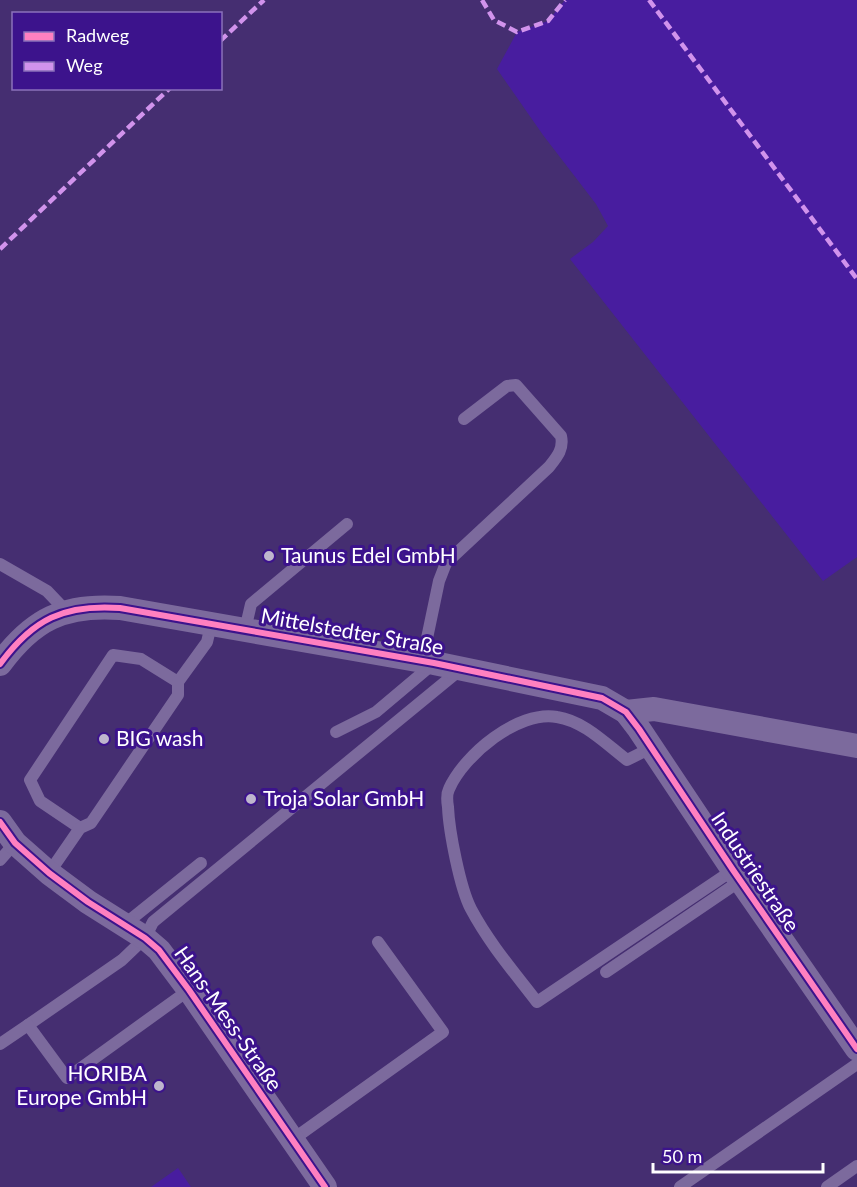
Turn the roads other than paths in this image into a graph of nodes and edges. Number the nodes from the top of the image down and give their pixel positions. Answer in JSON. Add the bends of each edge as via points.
{"nodes":[{"id":1,"x":464,"y":418,"type":"dead end"},
{"id":2,"x":347,"y":524,"type":"dead end"},
{"id":3,"x":0,"y":564,"type":"edge"},
{"id":4,"x":66,"y":611,"type":"junction"},
{"id":5,"x":211,"y":625,"type":"junction"},
{"id":6,"x":245,"y":630,"type":"junction"},
{"id":7,"x":428,"y":662,"type":"junction"},
{"id":8,"x":0,"y":664,"type":"edge"},
{"id":9,"x":462,"y":669,"type":"junction"},
{"id":10,"x":178,"y":682,"type":"junction"},
{"id":11,"x":627,"y":712,"type":"junction"},
{"id":12,"x":336,"y":732,"type":"dead end"},
{"id":13,"x":857,"y":746,"type":"edge"},
{"id":14,"x":651,"y":747,"type":"junction"},
{"id":15,"x":0,"y":822,"type":"edge"},
{"id":16,"x":80,"y":828,"type":"junction"},
{"id":17,"x":8,"y":851,"type":"edge"},
{"id":18,"x":201,"y":863,"type":"dead end"},
{"id":19,"x":49,"y":873,"type":"junction"},
{"id":20,"x":737,"y":875,"type":"junction"},
{"id":21,"x":135,"y":931,"type":"junction"},
{"id":22,"x":378,"y":942,"type":"dead end"},
{"id":23,"x":606,"y":972,"type":"dead end"},
{"id":24,"x":189,"y":990,"type":"junction"},
{"id":25,"x":28,"y":1025,"type":"junction"},
{"id":26,"x":0,"y":1044,"type":"edge"},
{"id":27,"x":857,"y":1049,"type":"edge"},
{"id":28,"x":857,"y":1064,"type":"edge"},
{"id":29,"x":292,"y":1140,"type":"junction"},
{"id":30,"x":857,"y":1166,"type":"edge"},
{"id":31,"x":326,"y":1187,"type":"edge"},
{"id":32,"x":680,"y":1187,"type":"edge"},
{"id":33,"x":827,"y":1187,"type":"edge"}],
"edges":[{"from":1,"to":7,"type":"lane","via":[[507,386],[516,385],[561,436],[563,444],[549,466],[446,563],[439,581]]},
{"from":2,"to":6,"type":"lane","via":[[251,604]]},
{"from":3,"to":4,"type":"lane","via":[[47,591]]},
{"from":4,"to":5,"type":"street","name":"Mittelstedter Straße","via":[[120,608]]},
{"from":4,"to":8,"type":"street","via":[[20,639]]},
{"from":5,"to":6,"type":"street","name":"Mittelstedter Straße"},
{"from":5,"to":10,"type":"lane","via":[[207,642]]},
{"from":6,"to":7,"type":"street","name":"Mittelstedter Straße"},
{"from":7,"to":9,"type":"street","name":"Mittelstedter Straße"},
{"from":7,"to":12,"type":"lane","via":[[376,712]]},
{"from":9,"to":11,"type":"street","name":"Mittelstedter Straße","via":[[602,698]]},
{"from":9,"to":21,"type":"lane","via":[[153,922]]},
{"from":10,"to":16,"type":"lane","via":[[178,694],[91,823]]},
{"from":10,"to":16,"type":"lane","via":[[141,659],[113,655],[30,780],[40,801]]},
{"from":11,"to":13,"type":"street","via":[[654,709]]},
{"from":11,"to":14,"type":"street","name":"Industriestraße"},
{"from":14,"to":20,"type":"street","name":"Industriestraße"},
{"from":14,"to":20,"type":"lane","via":[[627,760],[574,722],[539,716],[494,737],[459,773],[448,790],[458,870],[470,907],[488,937],[537,1002]]},
{"from":15,"to":17,"type":"street","name":"Hans-Mess-Straße"},
{"from":16,"to":19,"type":"lane"},
{"from":17,"to":19,"type":"street","name":"Hans-Mess-Straße"},
{"from":18,"to":21,"type":"lane"},
{"from":19,"to":21,"type":"street","name":"Hans-Mess-Straße"},
{"from":20,"to":23,"type":"lane"},
{"from":20,"to":27,"type":"street","name":"Industriestraße"},
{"from":21,"to":24,"type":"street","name":"Hans-Mess-Straße","via":[[159,950]]},
{"from":21,"to":25,"type":"lane","via":[[122,960]]},
{"from":22,"to":29,"type":"lane","via":[[442,1032]]},
{"from":24,"to":25,"type":"lane","via":[[67,1078]]},
{"from":24,"to":29,"type":"street","name":"Hans-Mess-Straße"},
{"from":25,"to":26,"type":"lane"},
{"from":28,"to":32,"type":"lane"},
{"from":29,"to":31,"type":"street","name":"Hans-Mess-Straße"},
{"from":30,"to":33,"type":"lane"}]}
